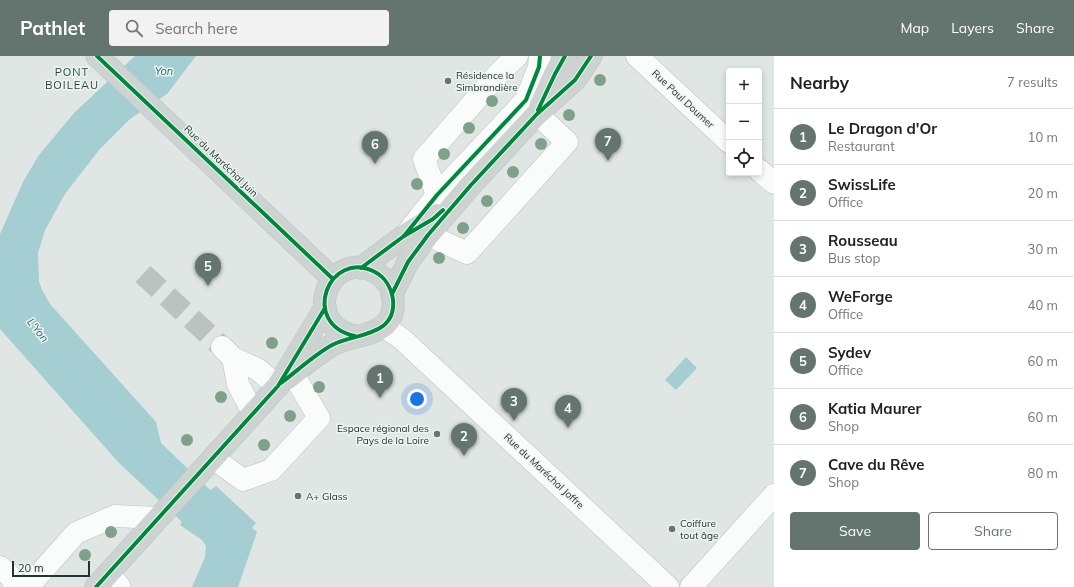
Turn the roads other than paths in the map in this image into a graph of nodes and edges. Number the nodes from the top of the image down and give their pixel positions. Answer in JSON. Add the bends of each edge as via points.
{"nodes":[{"id":1,"x":517,"y":56,"type":"edge"},
{"id":2,"x":540,"y":56,"type":"edge"},
{"id":3,"x":565,"y":56,"type":"edge"},
{"id":4,"x":591,"y":56,"type":"edge"},
{"id":5,"x":637,"y":56,"type":"edge"},
{"id":6,"x":103,"y":62,"type":"edge"},
{"id":7,"x":537,"y":114,"type":"junction"},
{"id":8,"x":727,"y":140,"type":"edge"},
{"id":9,"x":762,"y":173,"type":"edge"},
{"id":10,"x":774,"y":183,"type":"edge"},
{"id":11,"x":437,"y":195,"type":"junction"},
{"id":12,"x":431,"y":227,"type":"junction"},
{"id":13,"x":404,"y":236,"type":"junction"},
{"id":14,"x":361,"y":268,"type":"junction"},
{"id":15,"x":333,"y":279,"type":"junction"},
{"id":16,"x":392,"y":294,"type":"junction"},
{"id":17,"x":325,"y":308,"type":"junction"},
{"id":18,"x":383,"y":326,"type":"junction"},
{"id":19,"x":355,"y":336,"type":"junction"},
{"id":20,"x":286,"y":380,"type":"junction"},
{"id":21,"x":253,"y":414,"type":"junction"},
{"id":22,"x":208,"y":464,"type":"junction"},
{"id":23,"x":774,"y":495,"type":"edge"},
{"id":24,"x":158,"y":518,"type":"junction"},
{"id":25,"x":0,"y":567,"type":"edge"},
{"id":26,"x":108,"y":583,"type":"edge"},
{"id":27,"x":16,"y":587,"type":"edge"},
{"id":28,"x":28,"y":587,"type":"edge"},
{"id":29,"x":668,"y":587,"type":"edge"},
{"id":30,"x":691,"y":587,"type":"edge"}],
"edges":[{"from":1,"to":11,"type":"street","via":[[424,159]]},
{"from":2,"to":11,"type":"street","via":[[539,67],[526,100]]},
{"from":3,"to":7,"type":"main road"},
{"from":4,"to":7,"type":"main road","via":[[575,80]]},
{"from":5,"to":8,"type":"street","name":"Rue Paul Doumer"},
{"from":6,"to":15,"type":"main road","name":"Rue du Maréchal Juin"},
{"from":7,"to":12,"type":"main road"},
{"from":7,"to":12,"type":"street","via":[[567,142],[467,253]]},
{"from":9,"to":10,"type":"street"},
{"from":11,"to":12,"type":"street"},
{"from":11,"to":13,"type":"street"},
{"from":12,"to":13,"type":"main road"},
{"from":12,"to":16,"type":"main road","via":[[408,262]]},
{"from":13,"to":14,"type":"main road"},
{"from":14,"to":15,"type":"main road","via":[[343,272]]},
{"from":14,"to":16,"type":"main road","via":[[373,271],[383,278]]},
{"from":15,"to":17,"type":"main road","via":[[325,296]]},
{"from":16,"to":18,"type":"main road","via":[[392,311]]},
{"from":17,"to":19,"type":"main road","via":[[330,322],[335,327]]},
{"from":17,"to":20,"type":"main road"},
{"from":18,"to":19,"type":"main road","via":[[370,334]]},
{"from":18,"to":29,"type":"street","name":"Rue du Maréchal Joffre","via":[[402,339]]},
{"from":19,"to":20,"type":"main road","via":[[332,345]]},
{"from":20,"to":21,"type":"main road"},
{"from":20,"to":21,"type":"street","via":[[257,369],[227,352],[238,384]]},
{"from":20,"to":22,"type":"street","via":[[319,418],[271,470],[243,480]]},
{"from":21,"to":22,"type":"main road"},
{"from":22,"to":24,"type":"main road"},
{"from":23,"to":30,"type":"street"},
{"from":24,"to":26,"type":"main road"},
{"from":24,"to":28,"type":"street","via":[[115,516],[76,533]]},
{"from":25,"to":27,"type":"street","via":[[11,577]]}]}
